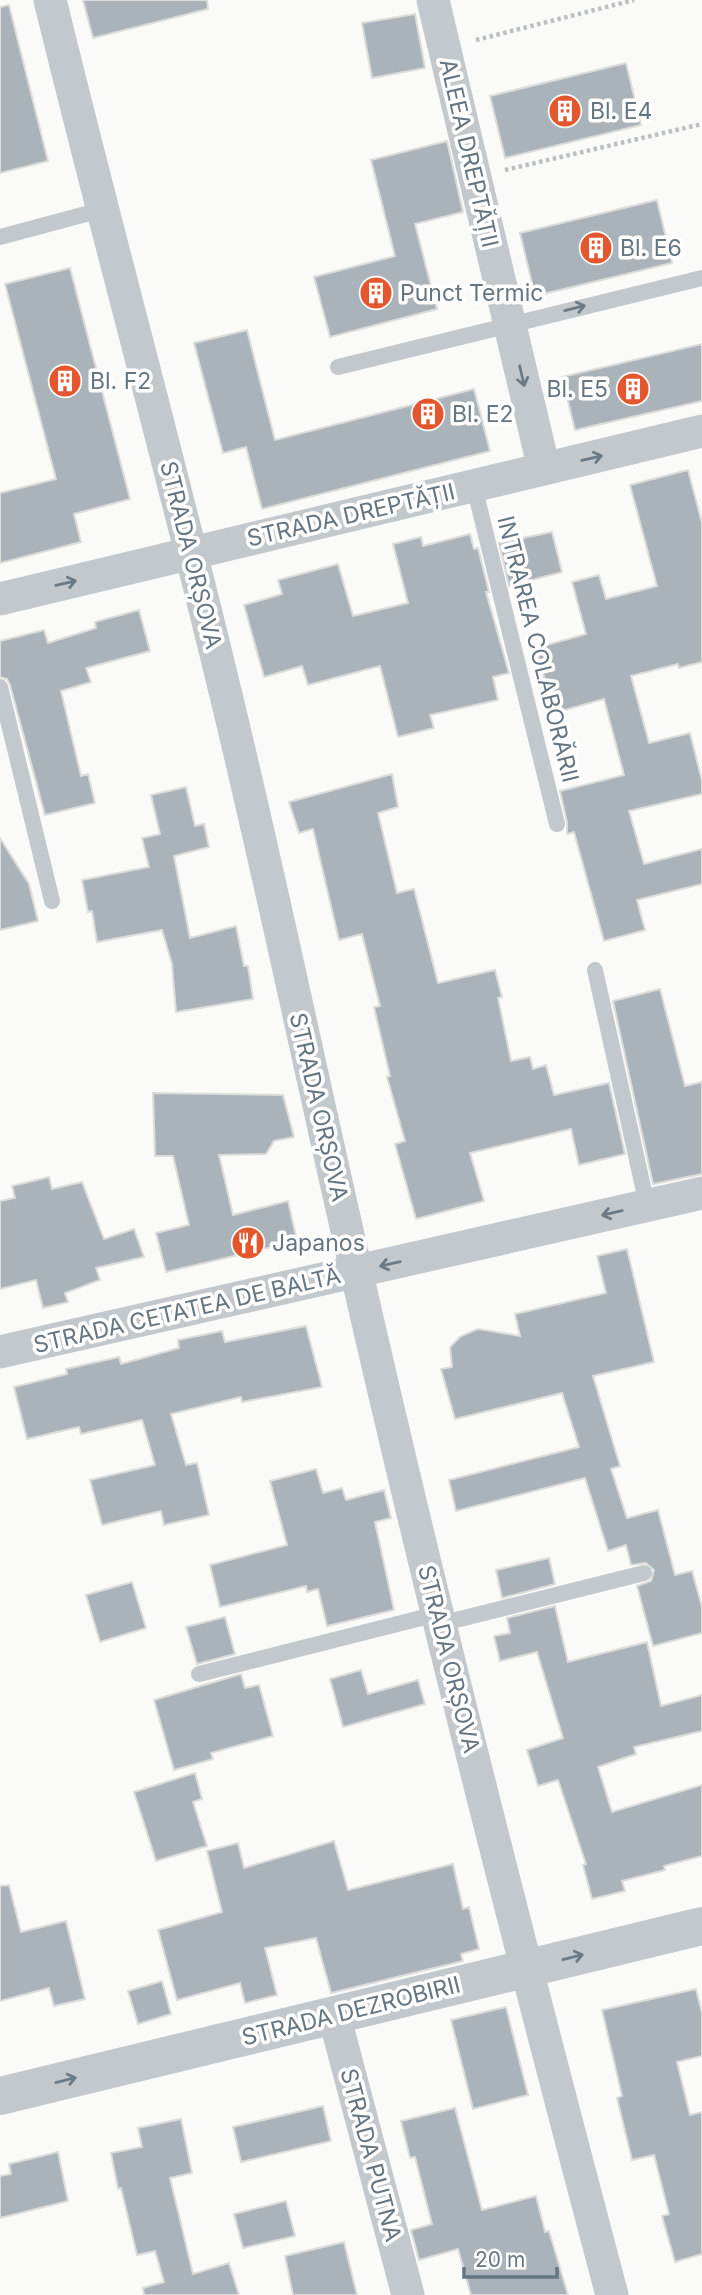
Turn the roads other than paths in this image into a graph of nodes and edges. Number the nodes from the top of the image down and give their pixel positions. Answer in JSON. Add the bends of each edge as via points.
{"nodes":[{"id":1,"x":50,"y":0,"type":"edge"},
{"id":2,"x":433,"y":0,"type":"edge"},
{"id":3,"x":102,"y":210,"type":"junction"},
{"id":4,"x":0,"y":237,"type":"edge"},
{"id":5,"x":702,"y":278,"type":"edge"},
{"id":6,"x":509,"y":324,"type":"junction"},
{"id":7,"x":338,"y":367,"type":"dead end"},
{"id":8,"x":702,"y":431,"type":"edge"},
{"id":9,"x":544,"y":469,"type":"junction"},
{"id":10,"x":474,"y":486,"type":"junction"},
{"id":11,"x":192,"y":553,"type":"junction"},
{"id":12,"x":0,"y":599,"type":"edge"},
{"id":13,"x":0,"y":687,"type":"edge"},
{"id":14,"x":557,"y":824,"type":"dead end"},
{"id":15,"x":52,"y":901,"type":"dead end"},
{"id":16,"x":595,"y":970,"type":"dead end"},
{"id":17,"x":702,"y":1193,"type":"edge"},
{"id":18,"x":647,"y":1205,"type":"junction"},
{"id":19,"x":356,"y":1272,"type":"junction"},
{"id":20,"x":0,"y":1352,"type":"edge"},
{"id":21,"x":644,"y":1573,"type":"dead end"},
{"id":22,"x":438,"y":1619,"type":"junction"},
{"id":23,"x":199,"y":1674,"type":"dead end"},
{"id":24,"x":702,"y":1926,"type":"edge"},
{"id":25,"x":527,"y":1968,"type":"junction"},
{"id":26,"x":334,"y":2015,"type":"junction"},
{"id":27,"x":0,"y":2096,"type":"edge"},
{"id":28,"x":408,"y":2295,"type":"edge"},
{"id":29,"x":612,"y":2295,"type":"edge"}],
"edges":[{"from":1,"to":3,"type":"street","name":"STRADA ORȘOVA"},
{"from":2,"to":6,"type":"street","name":"ALEEA DREPTĂȚII"},
{"from":3,"to":4,"type":"lane"},
{"from":3,"to":11,"type":"street","name":"STRADA ORȘOVA"},
{"from":6,"to":5,"type":"lane","one_way":true},
{"from":6,"to":7,"type":"lane"},
{"from":6,"to":9,"type":"street","name":"ALEEA DREPTĂȚII","one_way":true},
{"from":9,"to":8,"type":"street","name":"STRADA DREPTĂȚII","one_way":true},
{"from":9,"to":10,"type":"street","name":"STRADA DREPTĂȚII"},
{"from":10,"to":11,"type":"street","name":"STRADA DREPTĂȚII"},
{"from":10,"to":14,"type":"lane","name":"INTRAREA COLABORĂRII"},
{"from":12,"to":11,"type":"street","name":"STRADA DREPTĂȚII","one_way":true},
{"from":11,"to":19,"type":"street","name":"STRADA ORȘOVA"},
{"from":13,"to":15,"type":"lane"},
{"from":16,"to":18,"type":"lane"},
{"from":17,"to":18,"type":"street","name":"STRADA CETATEA DE BALTĂ"},
{"from":18,"to":19,"type":"street","name":"STRADA CETATEA DE BALTĂ","one_way":true},
{"from":19,"to":20,"type":"street","name":"STRADA CETATEA DE BALTĂ"},
{"from":19,"to":22,"type":"street","name":"STRADA ORȘOVA"},
{"from":21,"to":22,"type":"lane"},
{"from":22,"to":23,"type":"lane"},
{"from":22,"to":25,"type":"street","name":"STRADA ORȘOVA"},
{"from":25,"to":24,"type":"street","name":"STRADA DEZROBIRII","one_way":true},
{"from":25,"to":26,"type":"street","name":"STRADA DEZROBIRII"},
{"from":25,"to":29,"type":"street","name":"STRADA ORȘOVA"},
{"from":27,"to":26,"type":"street","name":"STRADA DEZROBIRII","one_way":true},
{"from":26,"to":28,"type":"street","name":"STRADA PUTNA"}]}
